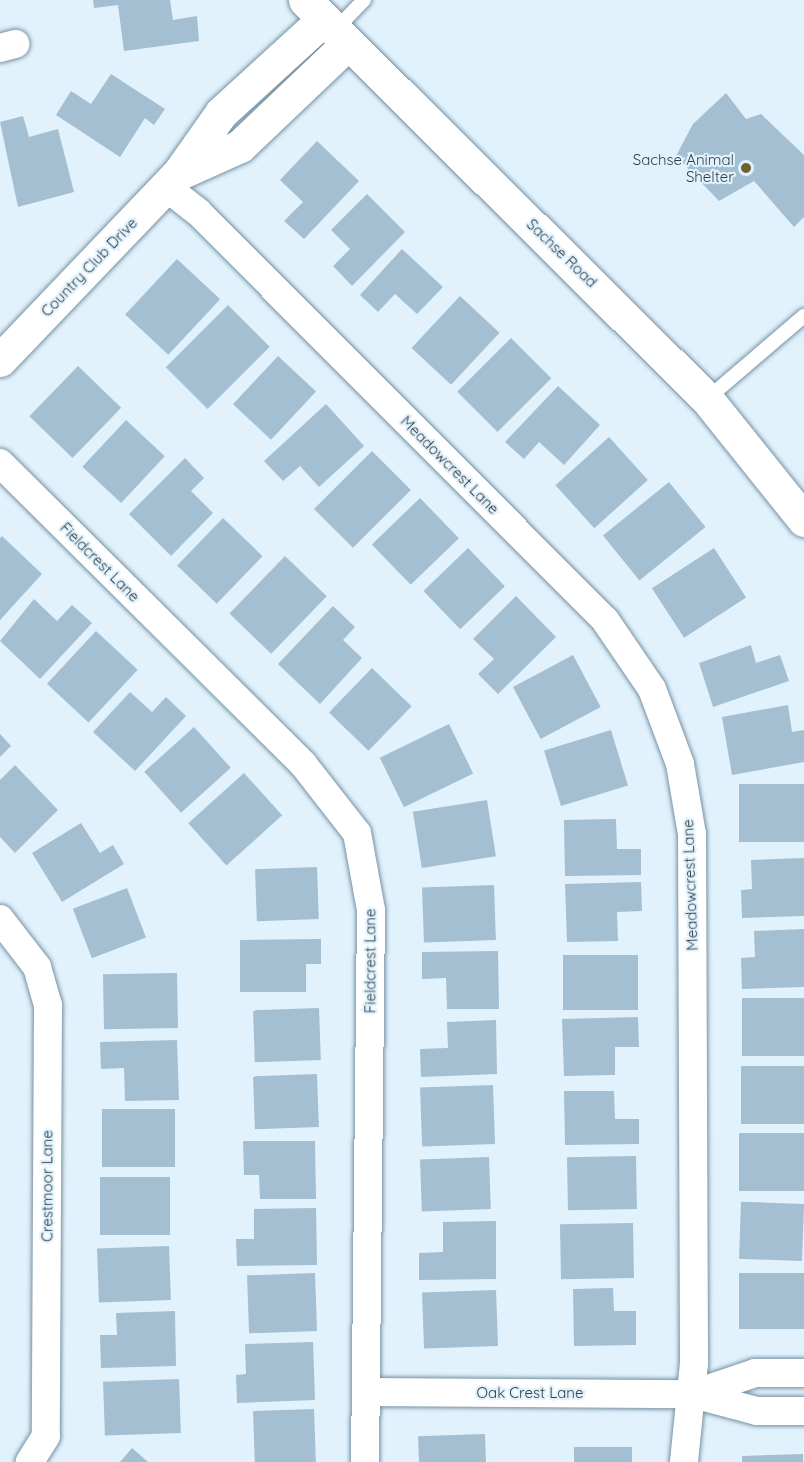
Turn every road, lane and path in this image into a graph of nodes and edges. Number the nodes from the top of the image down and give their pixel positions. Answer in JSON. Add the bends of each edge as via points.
{"nodes":[{"id":1,"x":364,"y":0,"type":"edge"},
{"id":2,"x":328,"y":23,"type":"edge"},
{"id":3,"x":172,"y":181,"type":"junction"},
{"id":4,"x":804,"y":316,"type":"edge"},
{"id":5,"x":0,"y":360,"type":"edge"},
{"id":6,"x":707,"y":399,"type":"junction"},
{"id":7,"x":0,"y":463,"type":"edge"},
{"id":8,"x":804,"y":520,"type":"edge"},
{"id":9,"x":0,"y":919,"type":"edge"},
{"id":10,"x":804,"y":1373,"type":"edge"},
{"id":11,"x":366,"y":1392,"type":"junction"},
{"id":12,"x":693,"y":1394,"type":"junction"},
{"id":13,"x":804,"y":1411,"type":"edge"},
{"id":14,"x":30,"y":1462,"type":"edge"},
{"id":15,"x":365,"y":1462,"type":"edge"},
{"id":16,"x":684,"y":1462,"type":"edge"}],
"edges":[{"from":1,"to":2,"type":"lane"},
{"from":2,"to":3,"type":"main road","name":"Country Club Drive","via":[[240,146]]},
{"from":2,"to":6,"type":"main road","name":"Sachse Road"},
{"from":3,"to":5,"type":"main road","name":"Country Club Drive"},
{"from":3,"to":12,"type":"street","name":"Meadowcrest Lane","via":[[198,212],[605,621],[652,689],[680,764],[692,834]]},
{"from":4,"to":6,"type":"lane"},
{"from":6,"to":8,"type":"main road","name":"Sachse Road"},
{"from":7,"to":11,"type":"street","name":"Fieldcrest Lane","via":[[303,764],[357,833],[371,909]]},
{"from":9,"to":14,"type":"street","name":"Crestmoor Lane","via":[[37,968],[48,1005],[46,1436]]},
{"from":10,"to":12,"type":"street","name":"Oak Crest Lane","via":[[755,1373]]},
{"from":11,"to":12,"type":"street","name":"Oak Crest Lane"},
{"from":11,"to":15,"type":"street","name":"Fieldcrest Lane"},
{"from":12,"to":13,"type":"street","name":"Oak Crest Lane","via":[[757,1411]]},
{"from":12,"to":16,"type":"street","name":"Meadowcrest Lane"}]}
